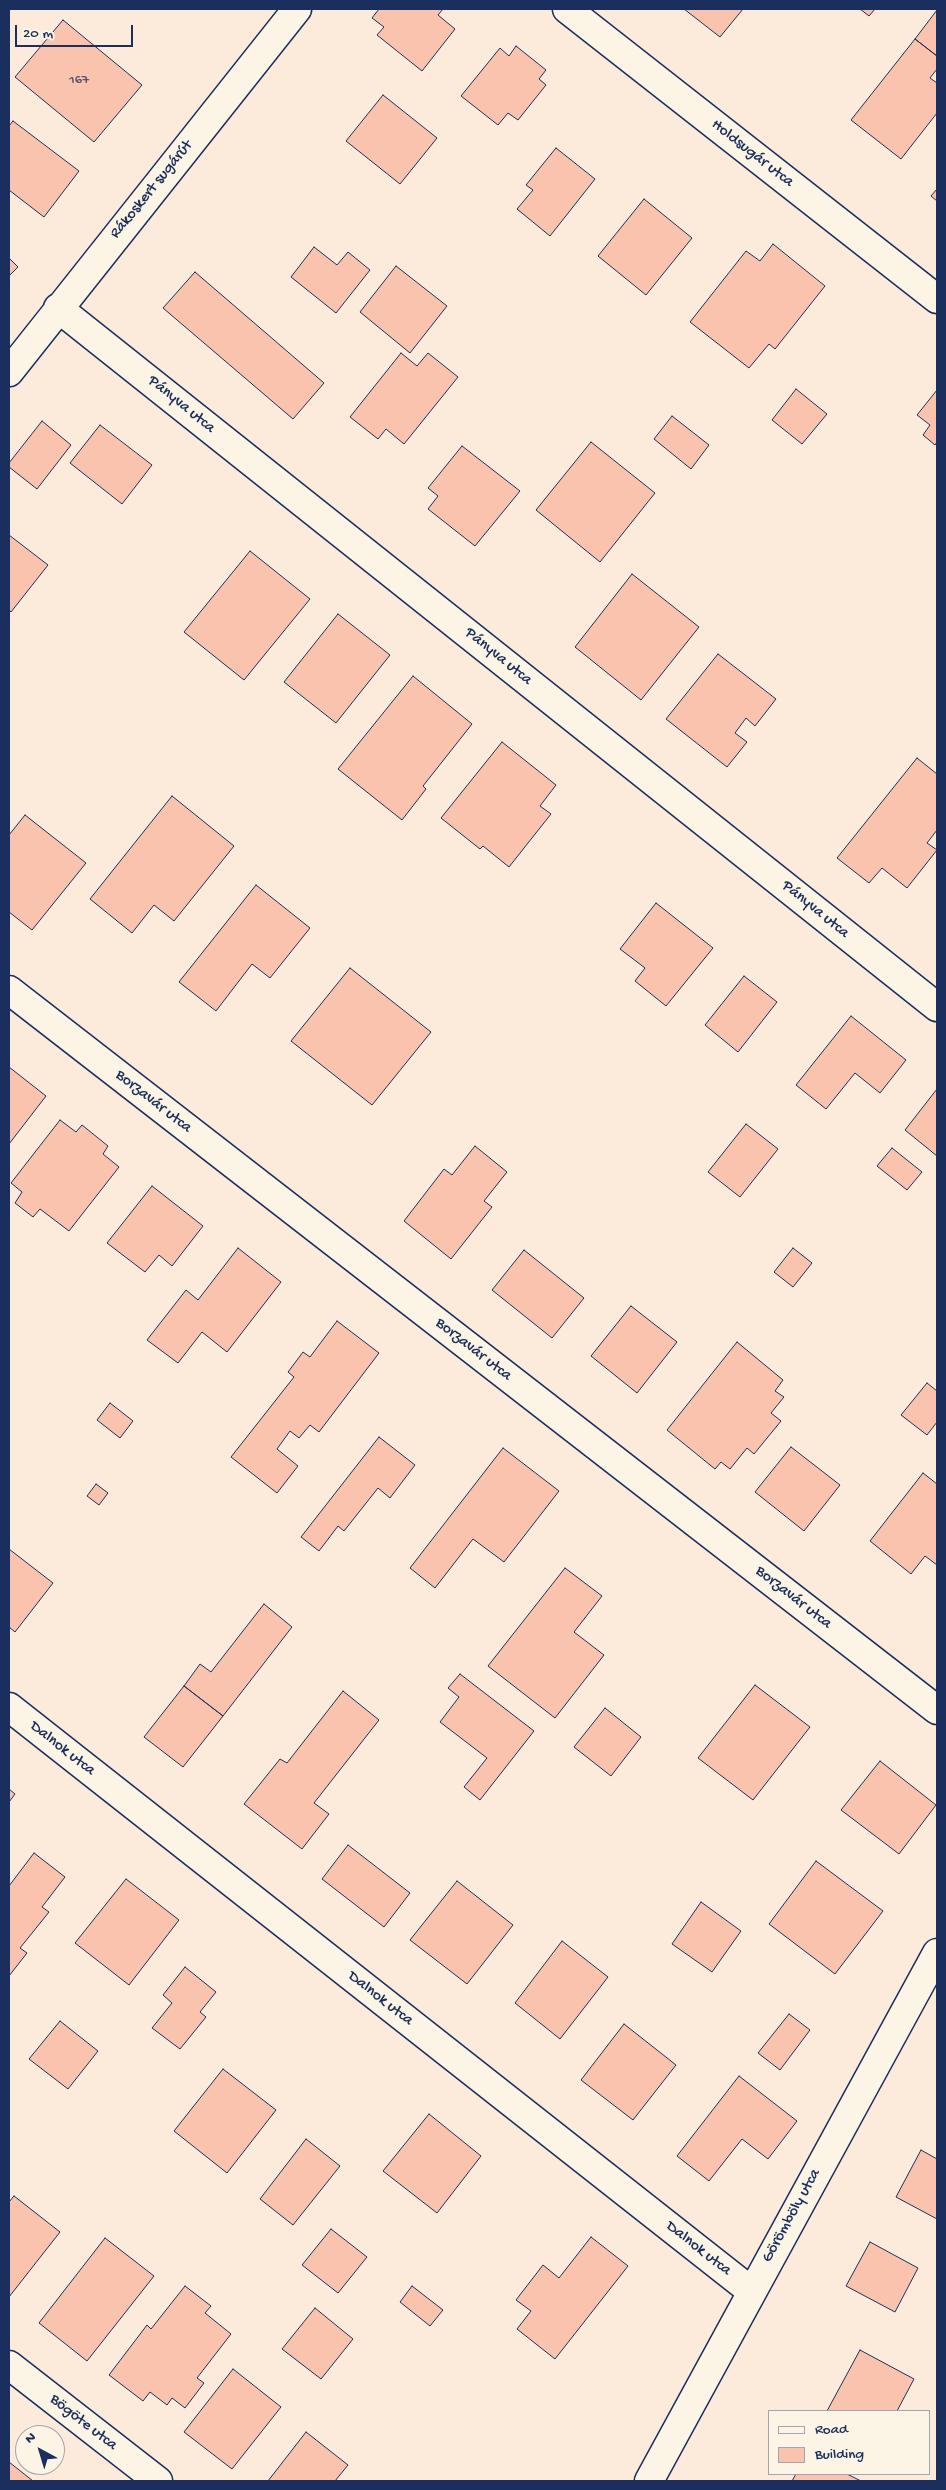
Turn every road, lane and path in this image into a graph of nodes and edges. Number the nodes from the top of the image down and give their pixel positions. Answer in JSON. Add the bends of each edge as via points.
{"nodes":[{"id":1,"x":296,"y":9,"type":"edge"},
{"id":2,"x":567,"y":9,"type":"edge"},
{"id":3,"x":937,"y":299,"type":"edge"},
{"id":4,"x":58,"y":308,"type":"junction"},
{"id":5,"x":9,"y":372,"type":"edge"},
{"id":6,"x":9,"y":990,"type":"edge"},
{"id":7,"x":937,"y":1007,"type":"edge"},
{"id":8,"x":9,"y":1707,"type":"edge"},
{"id":9,"x":937,"y":1710,"type":"edge"},
{"id":10,"x":937,"y":1953,"type":"edge"},
{"id":11,"x":751,"y":2291,"type":"junction"},
{"id":12,"x":9,"y":2365,"type":"edge"},
{"id":13,"x":158,"y":2481,"type":"edge"},
{"id":14,"x":649,"y":2481,"type":"edge"}],
"edges":[{"from":1,"to":4,"type":"street","name":"Rákoskert sugárút"},
{"from":2,"to":3,"type":"street","name":"Holdsugár utca"},
{"from":4,"to":5,"type":"street","name":"Rákoskert sugárút"},
{"from":4,"to":7,"type":"street","name":"Pányva utca"},
{"from":6,"to":9,"type":"street","name":"Borzavár utca"},
{"from":8,"to":11,"type":"street","name":"Dalnok utca"},
{"from":10,"to":11,"type":"street","name":"Görömböly utca"},
{"from":11,"to":14,"type":"street","name":"Görömböly utca"},
{"from":12,"to":13,"type":"street","name":"Bögöte utca"}]}
